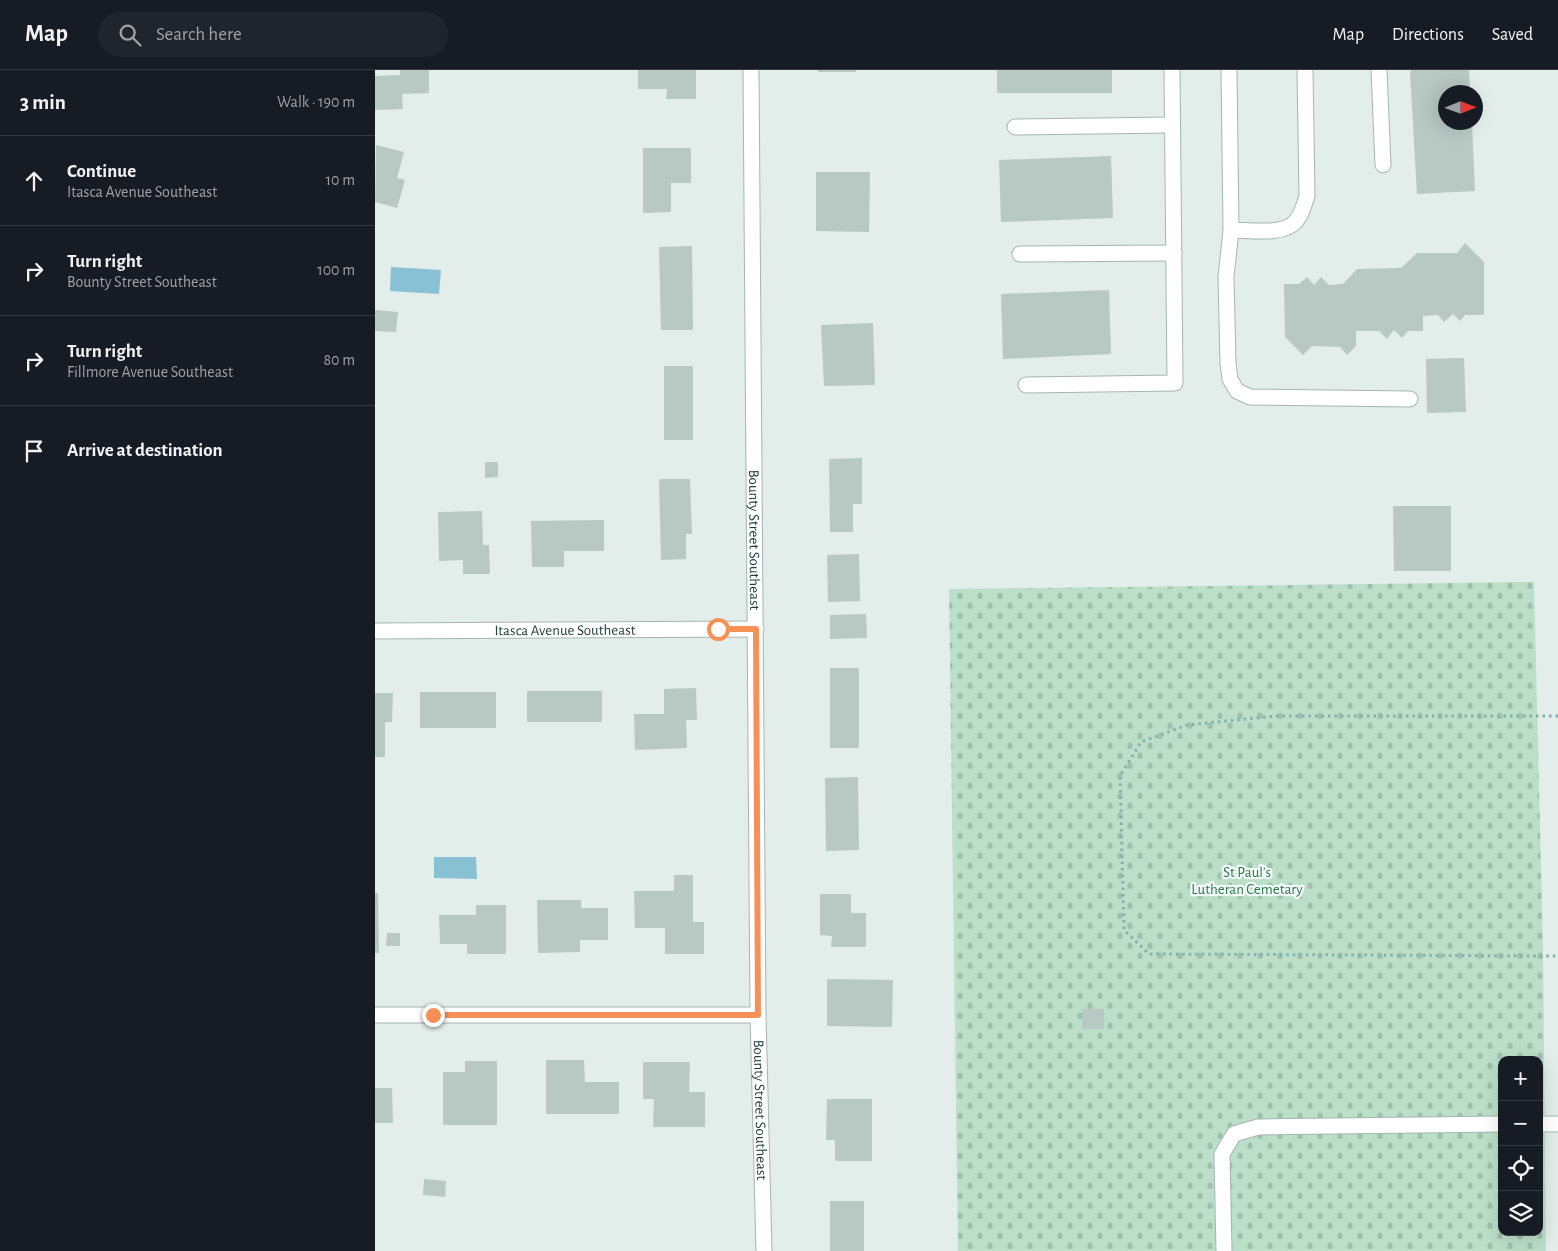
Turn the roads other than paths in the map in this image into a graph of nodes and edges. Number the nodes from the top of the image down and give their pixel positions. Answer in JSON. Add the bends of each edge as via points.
{"nodes":[{"id":1,"x":751,"y":70,"type":"edge"},
{"id":2,"x":1172,"y":70,"type":"edge"},
{"id":3,"x":1229,"y":70,"type":"edge"},
{"id":4,"x":1305,"y":70,"type":"edge"},
{"id":5,"x":1379,"y":70,"type":"edge"},
{"id":6,"x":1172,"y":125,"type":"junction"},
{"id":7,"x":1015,"y":126,"type":"dead end"},
{"id":8,"x":1383,"y":165,"type":"dead end"},
{"id":9,"x":1231,"y":230,"type":"junction"},
{"id":10,"x":1174,"y":253,"type":"junction"},
{"id":11,"x":1020,"y":254,"type":"dead end"},
{"id":12,"x":1026,"y":385,"type":"dead end"},
{"id":13,"x":1410,"y":399,"type":"dead end"},
{"id":14,"x":756,"y":629,"type":"junction"},
{"id":15,"x":375,"y":631,"type":"edge"},
{"id":16,"x":375,"y":1015,"type":"edge"},
{"id":17,"x":758,"y":1015,"type":"junction"},
{"id":18,"x":1498,"y":1124,"type":"edge"},
{"id":19,"x":1543,"y":1124,"type":"edge"},
{"id":20,"x":1558,"y":1124,"type":"edge"},
{"id":21,"x":763,"y":1251,"type":"edge"},
{"id":22,"x":1224,"y":1251,"type":"edge"}],
"edges":[{"from":1,"to":14,"type":"street","name":"Bounty Street Southeast"},
{"from":2,"to":6,"type":"street"},
{"from":3,"to":9,"type":"street"},
{"from":4,"to":9,"type":"street","via":[[1307,196],[1302,212],[1296,222],[1278,231]]},
{"from":5,"to":8,"type":"street"},
{"from":6,"to":7,"type":"street"},
{"from":6,"to":10,"type":"street"},
{"from":9,"to":13,"type":"street","via":[[1226,277],[1228,363],[1237,391],[1250,397]]},
{"from":10,"to":11,"type":"street"},
{"from":10,"to":12,"type":"street","via":[[1175,383]]},
{"from":14,"to":15,"type":"street","name":"Itasca Avenue Southeast"},
{"from":14,"to":17,"type":"street","name":"Bounty Street Southeast"},
{"from":16,"to":17,"type":"street"},
{"from":17,"to":21,"type":"street","name":"Bounty Street Southeast"},
{"from":18,"to":22,"type":"street","via":[[1258,1127],[1233,1134],[1223,1154]]},
{"from":19,"to":20,"type":"street"}]}
